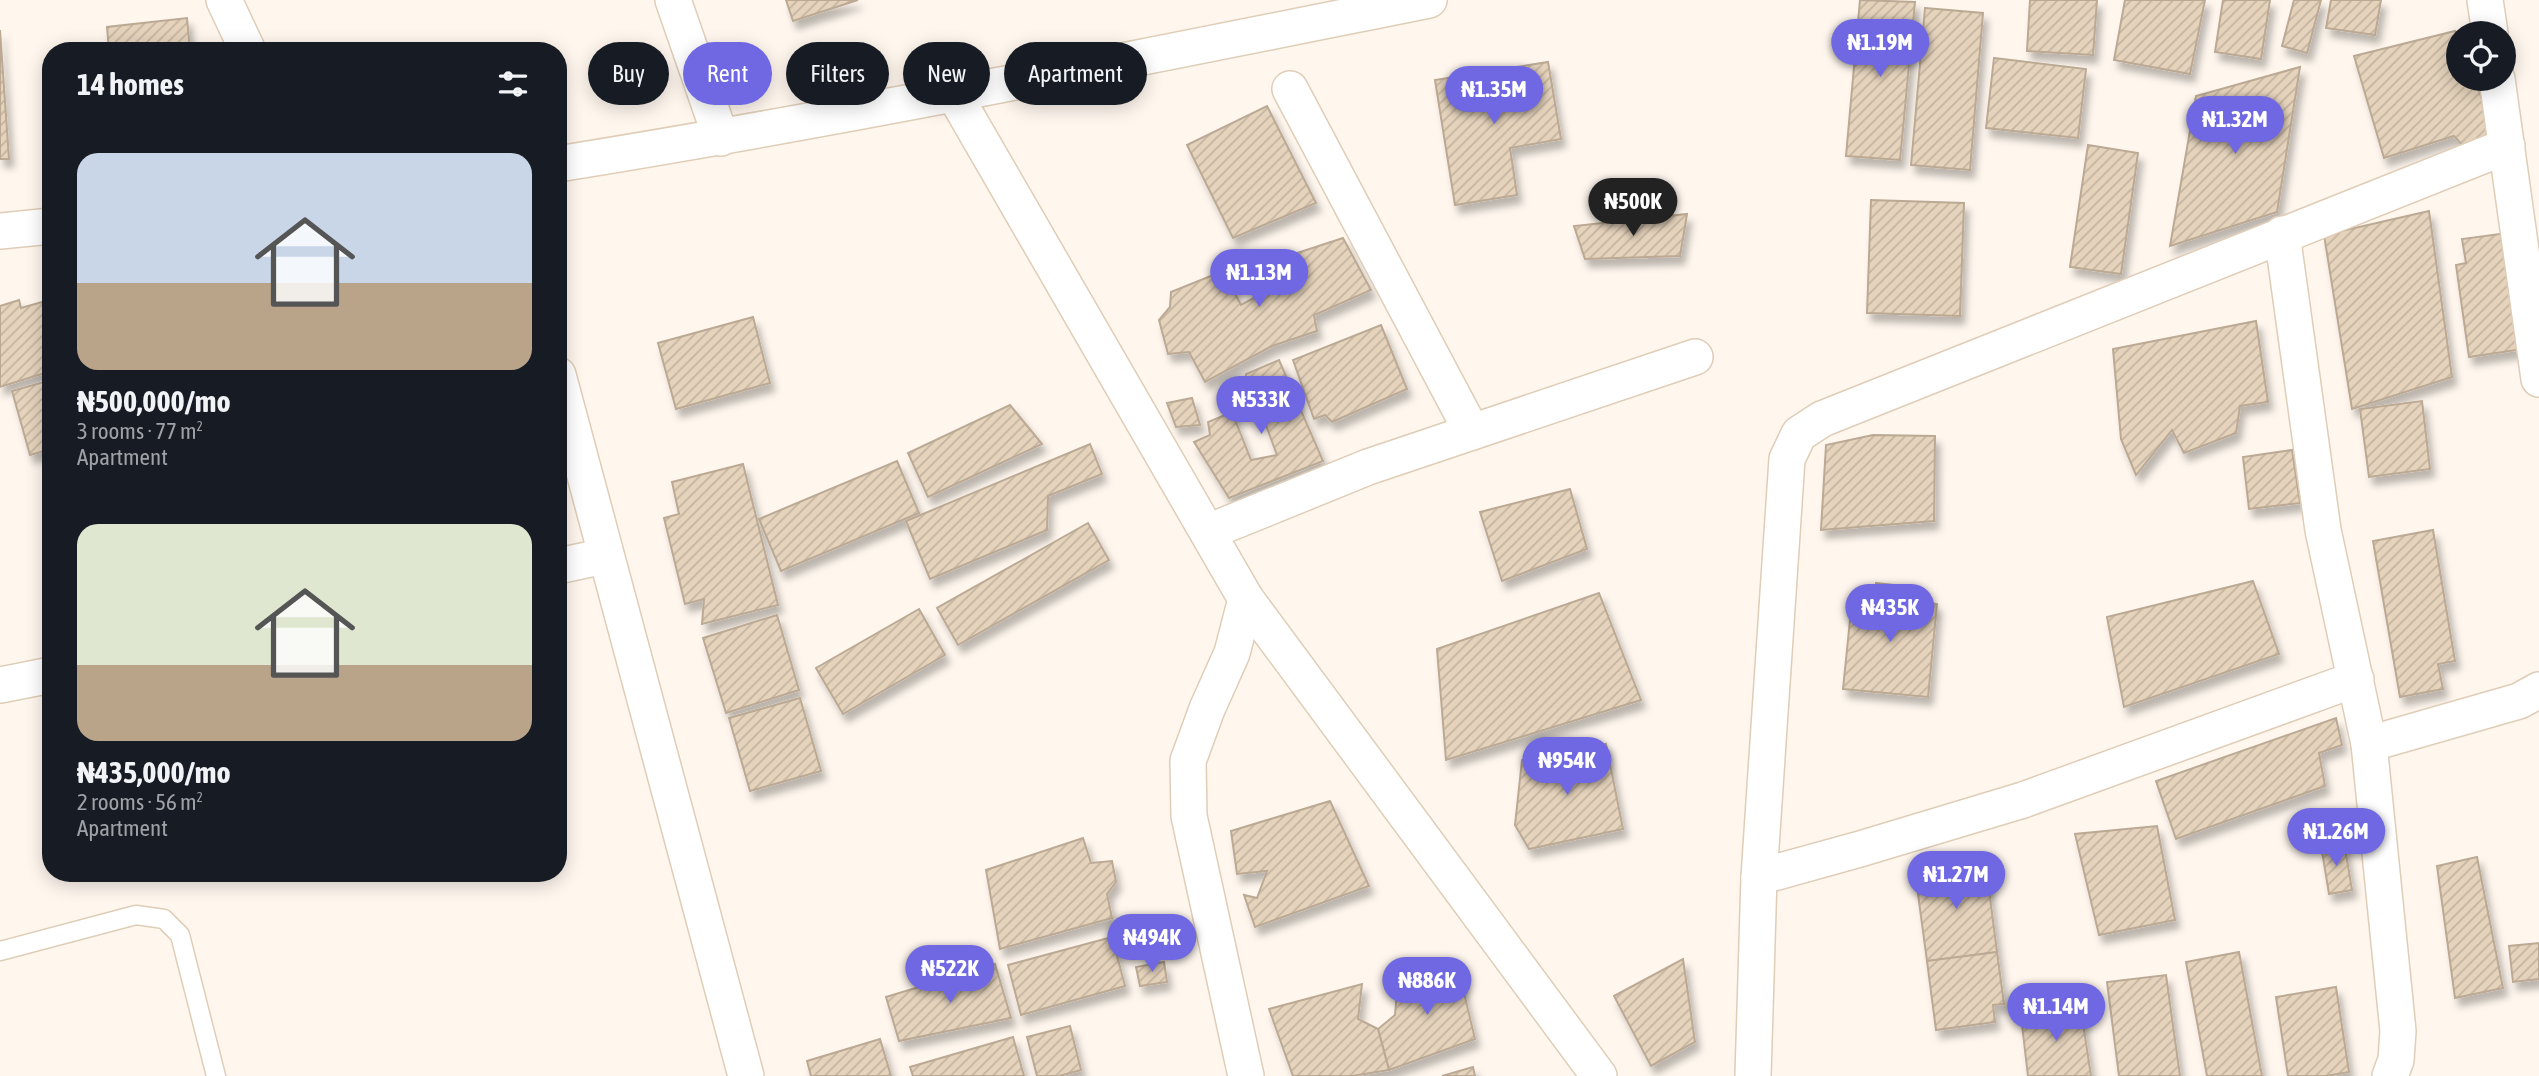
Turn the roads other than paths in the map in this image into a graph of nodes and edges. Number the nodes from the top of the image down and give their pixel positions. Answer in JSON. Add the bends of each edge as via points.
{"nodes":[{"id":1,"x":224,"y":0,"type":"edge"},
{"id":2,"x":673,"y":0,"type":"edge"},
{"id":3,"x":1429,"y":0,"type":"edge"},
{"id":4,"x":2485,"y":0,"type":"edge"},
{"id":5,"x":2488,"y":21,"type":"edge"},
{"id":6,"x":244,"y":42,"type":"edge"},
{"id":7,"x":990,"y":87,"type":"edge"},
{"id":8,"x":1290,"y":89,"type":"dead end"},
{"id":9,"x":2499,"y":91,"type":"edge"},
{"id":10,"x":903,"y":104,"type":"edge"},
{"id":11,"x":960,"y":105,"type":"edge"},
{"id":12,"x":722,"y":138,"type":"junction"},
{"id":13,"x":2507,"y":146,"type":"junction"},
{"id":14,"x":567,"y":163,"type":"edge"},
{"id":15,"x":42,"y":227,"type":"edge"},
{"id":16,"x":0,"y":232,"type":"edge"},
{"id":17,"x":2282,"y":234,"type":"junction"},
{"id":18,"x":1695,"y":357,"type":"dead end"},
{"id":19,"x":2539,"y":379,"type":"edge"},
{"id":20,"x":567,"y":410,"type":"edge"},
{"id":21,"x":1472,"y":432,"type":"junction"},
{"id":22,"x":1208,"y":532,"type":"junction"},
{"id":23,"x":605,"y":556,"type":"junction"},
{"id":24,"x":567,"y":564,"type":"edge"},
{"id":25,"x":1246,"y":599,"type":"junction"},
{"id":26,"x":42,"y":677,"type":"edge"},
{"id":27,"x":2356,"y":679,"type":"junction"},
{"id":28,"x":0,"y":685,"type":"edge"},
{"id":29,"x":2539,"y":690,"type":"edge"},
{"id":30,"x":2369,"y":744,"type":"junction"},
{"id":31,"x":1759,"y":877,"type":"junction"},
{"id":32,"x":0,"y":951,"type":"edge"},
{"id":33,"x":216,"y":1076,"type":"edge"},
{"id":34,"x":746,"y":1076,"type":"edge"},
{"id":35,"x":1246,"y":1076,"type":"edge"},
{"id":36,"x":1599,"y":1076,"type":"edge"},
{"id":37,"x":1753,"y":1076,"type":"edge"},
{"id":38,"x":2390,"y":1076,"type":"edge"}],
"edges":[{"from":1,"to":6,"type":"street"},
{"from":2,"to":12,"type":"street"},
{"from":3,"to":7,"type":"street"},
{"from":4,"to":5,"type":"street"},
{"from":8,"to":21,"type":"street"},
{"from":9,"to":13,"type":"street"},
{"from":10,"to":12,"type":"street"},
{"from":11,"to":22,"type":"street"},
{"from":12,"to":14,"type":"street"},
{"from":13,"to":17,"type":"street"},
{"from":13,"to":19,"type":"street"},
{"from":15,"to":16,"type":"street"},
{"from":17,"to":27,"type":"street","via":[[2323,530]]},
{"from":17,"to":31,"type":"street","via":[[1834,414],[1799,434],[1787,459]]},
{"from":18,"to":21,"type":"street"},
{"from":20,"to":23,"type":"street"},
{"from":21,"to":22,"type":"street","via":[[1368,467]]},
{"from":22,"to":25,"type":"street"},
{"from":23,"to":24,"type":"street"},
{"from":23,"to":34,"type":"street"},
{"from":25,"to":35,"type":"street","via":[[1232,653],[1188,761],[1189,816]]},
{"from":25,"to":36,"type":"street"},
{"from":26,"to":28,"type":"street"},
{"from":27,"to":30,"type":"street"},
{"from":27,"to":31,"type":"street","via":[[2023,800]]},
{"from":29,"to":30,"type":"street","via":[[2519,701]]},
{"from":30,"to":38,"type":"street","via":[[2398,1031]]},
{"from":31,"to":37,"type":"street"},
{"from":32,"to":33,"type":"lane","via":[[136,915],[164,919],[180,935]]}]}
